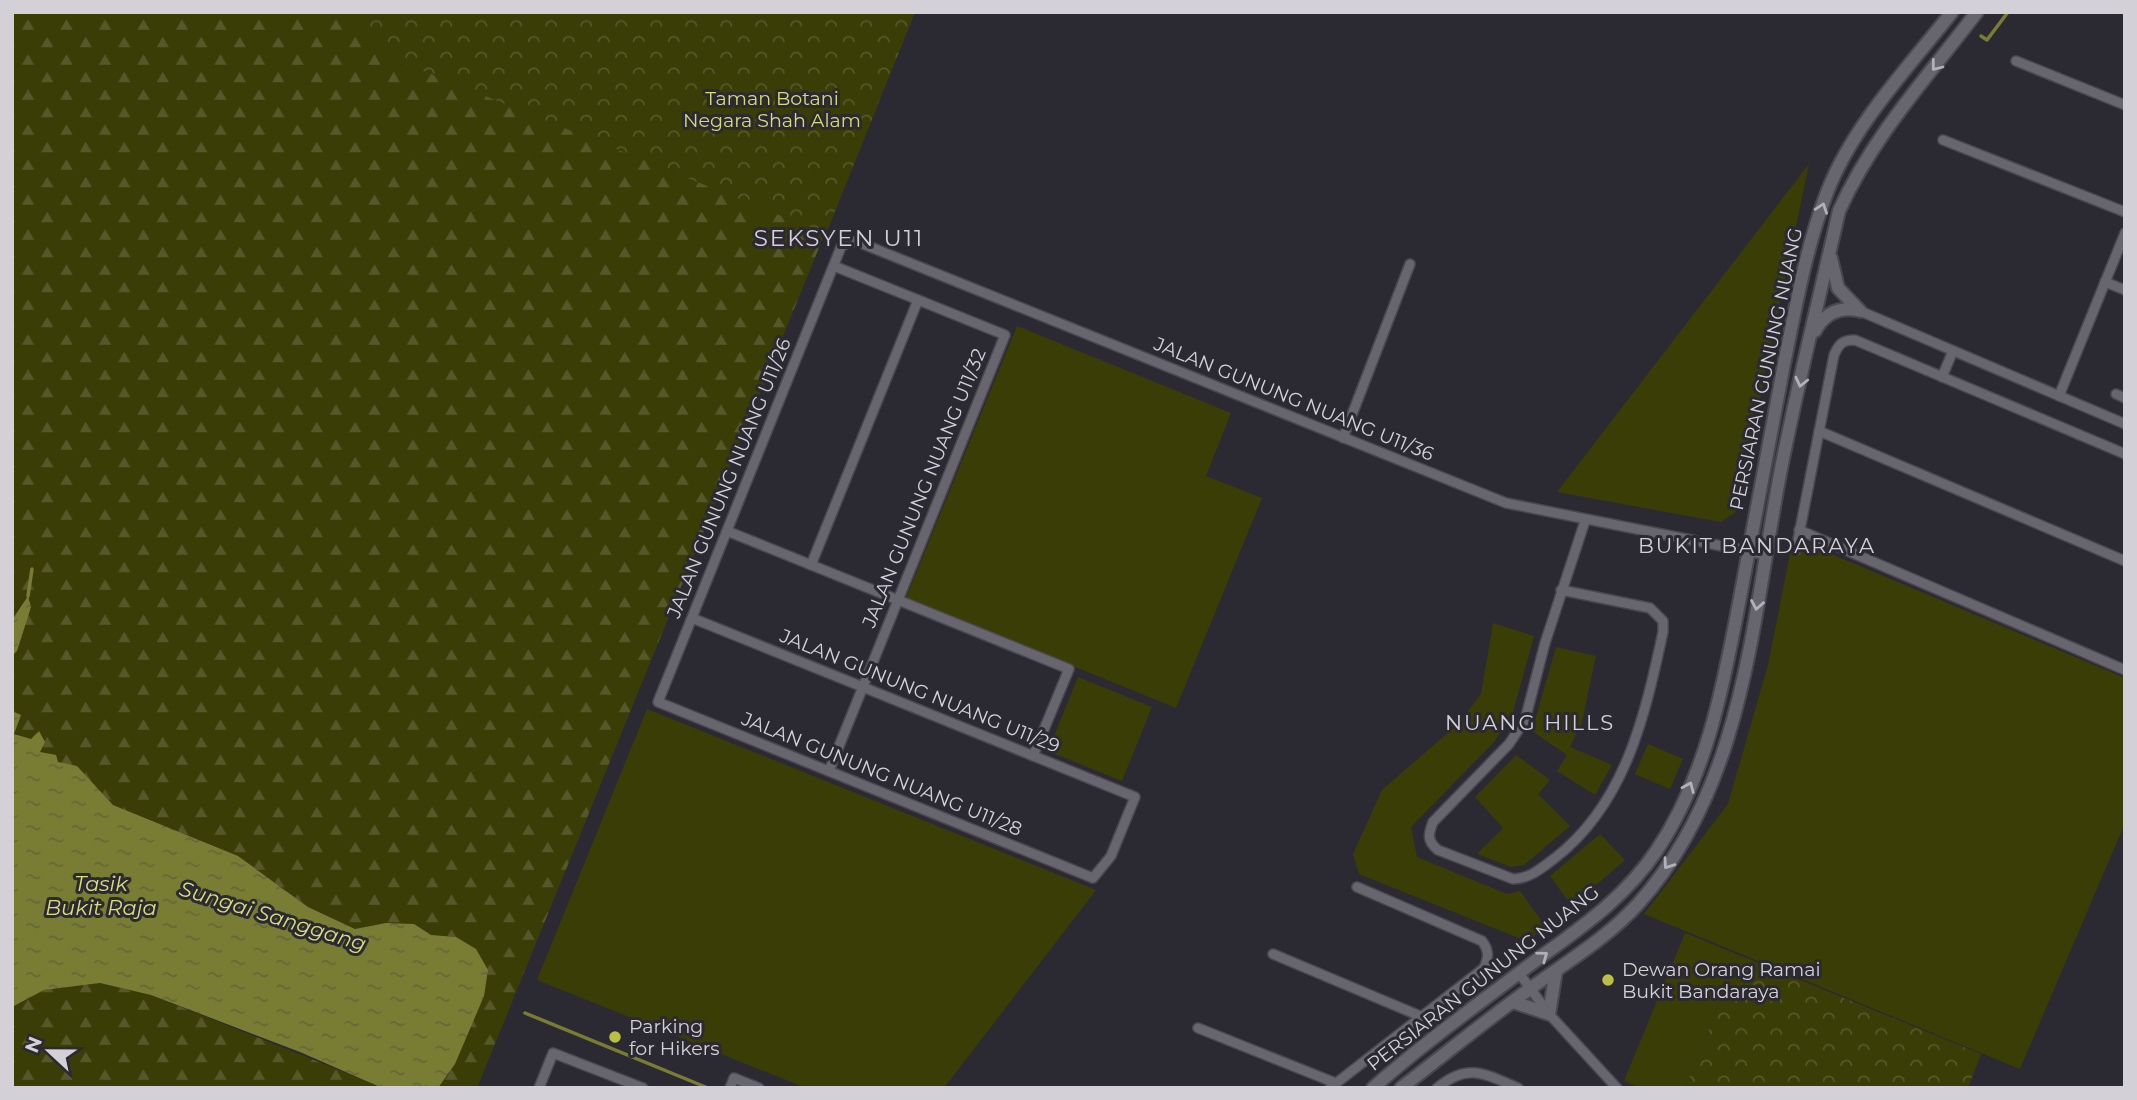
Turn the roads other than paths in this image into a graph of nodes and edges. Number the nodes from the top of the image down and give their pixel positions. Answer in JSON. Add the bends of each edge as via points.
{"nodes":[{"id":1,"x":1952,"y":12,"type":"edge"},
{"id":2,"x":1977,"y":12,"type":"edge"},
{"id":3,"x":2016,"y":61,"type":"dead end"},
{"id":4,"x":2125,"y":105,"type":"edge"},
{"id":5,"x":1943,"y":140,"type":"dead end"},
{"id":6,"x":2125,"y":212,"type":"edge"},
{"id":7,"x":2125,"y":233,"type":"edge"},
{"id":8,"x":1830,"y":251,"type":"junction"},
{"id":9,"x":1410,"y":264,"type":"dead end"},
{"id":10,"x":834,"y":266,"type":"junction"},
{"id":11,"x":2105,"y":282,"type":"junction"},
{"id":12,"x":2125,"y":290,"type":"edge"},
{"id":13,"x":918,"y":300,"type":"junction"},
{"id":14,"x":1860,"y":311,"type":"junction"},
{"id":15,"x":1811,"y":336,"type":"junction"},
{"id":16,"x":1954,"y":351,"type":"junction"},
{"id":17,"x":1942,"y":377,"type":"junction"},
{"id":18,"x":2059,"y":396,"type":"junction"},
{"id":19,"x":2125,"y":424,"type":"edge"},
{"id":20,"x":1819,"y":431,"type":"junction"},
{"id":21,"x":1343,"y":438,"type":"junction"},
{"id":22,"x":2125,"y":454,"type":"edge"},
{"id":23,"x":1585,"y":521,"type":"junction"},
{"id":24,"x":1799,"y":530,"type":"junction"},
{"id":25,"x":727,"y":531,"type":"junction"},
{"id":26,"x":1796,"y":550,"type":"dead end"},
{"id":27,"x":1748,"y":551,"type":"junction"},
{"id":28,"x":1767,"y":555,"type":"junction"},
{"id":29,"x":2125,"y":562,"type":"edge"},
{"id":30,"x":811,"y":565,"type":"junction"},
{"id":31,"x":1561,"y":590,"type":"junction"},
{"id":32,"x":898,"y":600,"type":"junction"},
{"id":33,"x":692,"y":618,"type":"junction"},
{"id":34,"x":2125,"y":670,"type":"edge"},
{"id":35,"x":863,"y":687,"type":"junction"},
{"id":36,"x":658,"y":702,"type":"joint"},
{"id":37,"x":1033,"y":756,"type":"junction"},
{"id":38,"x":829,"y":771,"type":"junction"},
{"id":39,"x":1093,"y":878,"type":"joint"},
{"id":40,"x":1357,"y":887,"type":"dead end"},
{"id":41,"x":1273,"y":954,"type":"dead end"},
{"id":42,"x":1556,"y":971,"type":"junction"},
{"id":43,"x":1519,"y":973,"type":"junction"},
{"id":44,"x":1530,"y":989,"type":"junction"},
{"id":45,"x":1513,"y":1002,"type":"junction"},
{"id":46,"x":1549,"y":1014,"type":"junction"},
{"id":47,"x":1420,"y":1016,"type":"junction"},
{"id":48,"x":1198,"y":1028,"type":"dead end"},
{"id":49,"x":1331,"y":1085,"type":"edge"},
{"id":50,"x":539,"y":1088,"type":"edge"},
{"id":51,"x":643,"y":1088,"type":"edge"},
{"id":52,"x":730,"y":1088,"type":"edge"},
{"id":53,"x":760,"y":1088,"type":"edge"},
{"id":54,"x":1373,"y":1088,"type":"edge"},
{"id":55,"x":1401,"y":1088,"type":"edge"},
{"id":56,"x":1437,"y":1088,"type":"edge"},
{"id":57,"x":1518,"y":1088,"type":"edge"},
{"id":58,"x":1617,"y":1088,"type":"edge"}],
"edges":[{"from":27,"to":1,"type":"street","name":"PERSIARAN GUNUNG NUANG","one_way":true,"via":[[1797,299],[1828,190],[1861,129]]},
{"from":2,"to":8,"type":"street","name":"PERSIARAN GUNUNG NUANG","one_way":true,"via":[[1854,176],[1839,211]]},
{"from":3,"to":4,"type":"street"},
{"from":5,"to":6,"type":"street"},
{"from":7,"to":11,"type":"street"},
{"from":8,"to":14,"type":"street","via":[[1838,288]]},
{"from":8,"to":15,"type":"street","name":"PERSIARAN GUNUNG NUANG"},
{"from":9,"to":21,"type":"street"},
{"from":10,"to":13,"type":"street"},
{"from":10,"to":21,"type":"street","name":"JALAN GUNUNG NUANG U11/36","via":[[841,247],[858,242]]},
{"from":10,"to":25,"type":"street","name":"JALAN GUNUNG NUANG U11/26"},
{"from":11,"to":12,"type":"street"},
{"from":11,"to":18,"type":"street"},
{"from":13,"to":30,"type":"street"},
{"from":13,"to":32,"type":"street","name":"JALAN GUNUNG NUANG U11/32","via":[[1005,335]]},
{"from":14,"to":15,"type":"street","via":[[1843,307],[1830,313]]},
{"from":14,"to":16,"type":"street"},
{"from":15,"to":28,"type":"street","name":"PERSIARAN GUNUNG NUANG","one_way":true},
{"from":16,"to":17,"type":"street"},
{"from":16,"to":18,"type":"street"},
{"from":17,"to":20,"type":"street","via":[[1846,340],[1838,344],[1834,355]]},
{"from":17,"to":22,"type":"street"},
{"from":18,"to":19,"type":"street"},
{"from":20,"to":24,"type":"street"},
{"from":20,"to":29,"type":"street"},
{"from":21,"to":23,"type":"street","name":"JALAN GUNUNG NUANG U11/36","via":[[1506,503]]},
{"from":23,"to":27,"type":"street","name":"JALAN GUNUNG NUANG U11/36"},
{"from":23,"to":31,"type":"street"},
{"from":24,"to":26,"type":"street"},
{"from":24,"to":34,"type":"street"},
{"from":25,"to":30,"type":"street"},
{"from":25,"to":33,"type":"street","name":"JALAN GUNUNG NUANG U11/26"},
{"from":27,"to":28,"type":"street","name":"JALAN GUNUNG NUANG U11/36"},
{"from":43,"to":27,"type":"street","name":"PERSIARAN GUNUNG NUANG","one_way":true,"via":[[1628,888],[1679,811],[1706,747],[1724,682]]},
{"from":28,"to":42,"type":"street","name":"PERSIARAN GUNUNG NUANG","one_way":true,"via":[[1737,708],[1697,815],[1640,902],[1609,933]]},
{"from":30,"to":32,"type":"street"},
{"from":31,"to":31,"type":"street","via":[[1529,708],[1518,732],[1433,822],[1428,835],[1438,850],[1513,879],[1536,872],[1567,849],[1601,811],[1640,729],[1663,632],[1664,621],[1650,608]]},
{"from":32,"to":35,"type":"street","name":"JALAN GUNUNG NUANG U11/32"},
{"from":32,"to":37,"type":"street","via":[[1069,669]]},
{"from":33,"to":35,"type":"street","name":"JALAN GUNUNG NUANG U11/29"},
{"from":33,"to":36,"type":"street","name":"JALAN GUNUNG NUANG U11/26"},
{"from":35,"to":37,"type":"street","name":"JALAN GUNUNG NUANG U11/29"},
{"from":35,"to":38,"type":"street","name":"JALAN GUNUNG NUANG U11/32"},
{"from":36,"to":38,"type":"street","name":"JALAN GUNUNG NUANG U11/28"},
{"from":37,"to":39,"type":"street","name":"JALAN GUNUNG NUANG U11/29","via":[[1135,797],[1111,856]]},
{"from":38,"to":39,"type":"street","name":"JALAN GUNUNG NUANG U11/28"},
{"from":40,"to":47,"type":"street","via":[[1482,941],[1488,949],[1484,968]]},
{"from":41,"to":47,"type":"street"},
{"from":42,"to":44,"type":"street","name":"PERSIARAN GUNUNG NUANG"},
{"from":42,"to":46,"type":"street"},
{"from":43,"to":44,"type":"street"},
{"from":43,"to":54,"type":"street","name":"PERSIARAN GUNUNG NUANG"},
{"from":44,"to":45,"type":"street","name":"PERSIARAN GUNUNG NUANG"},
{"from":44,"to":46,"type":"street"},
{"from":45,"to":46,"type":"street"},
{"from":45,"to":55,"type":"street","name":"PERSIARAN GUNUNG NUANG"},
{"from":46,"to":58,"type":"street"},
{"from":47,"to":49,"type":"street"},
{"from":48,"to":49,"type":"street"},
{"from":50,"to":51,"type":"street","via":[[553,1053]]},
{"from":52,"to":53,"type":"street","via":[[734,1077]]},
{"from":56,"to":57,"type":"street","via":[[1457,1074],[1471,1071]]}]}
